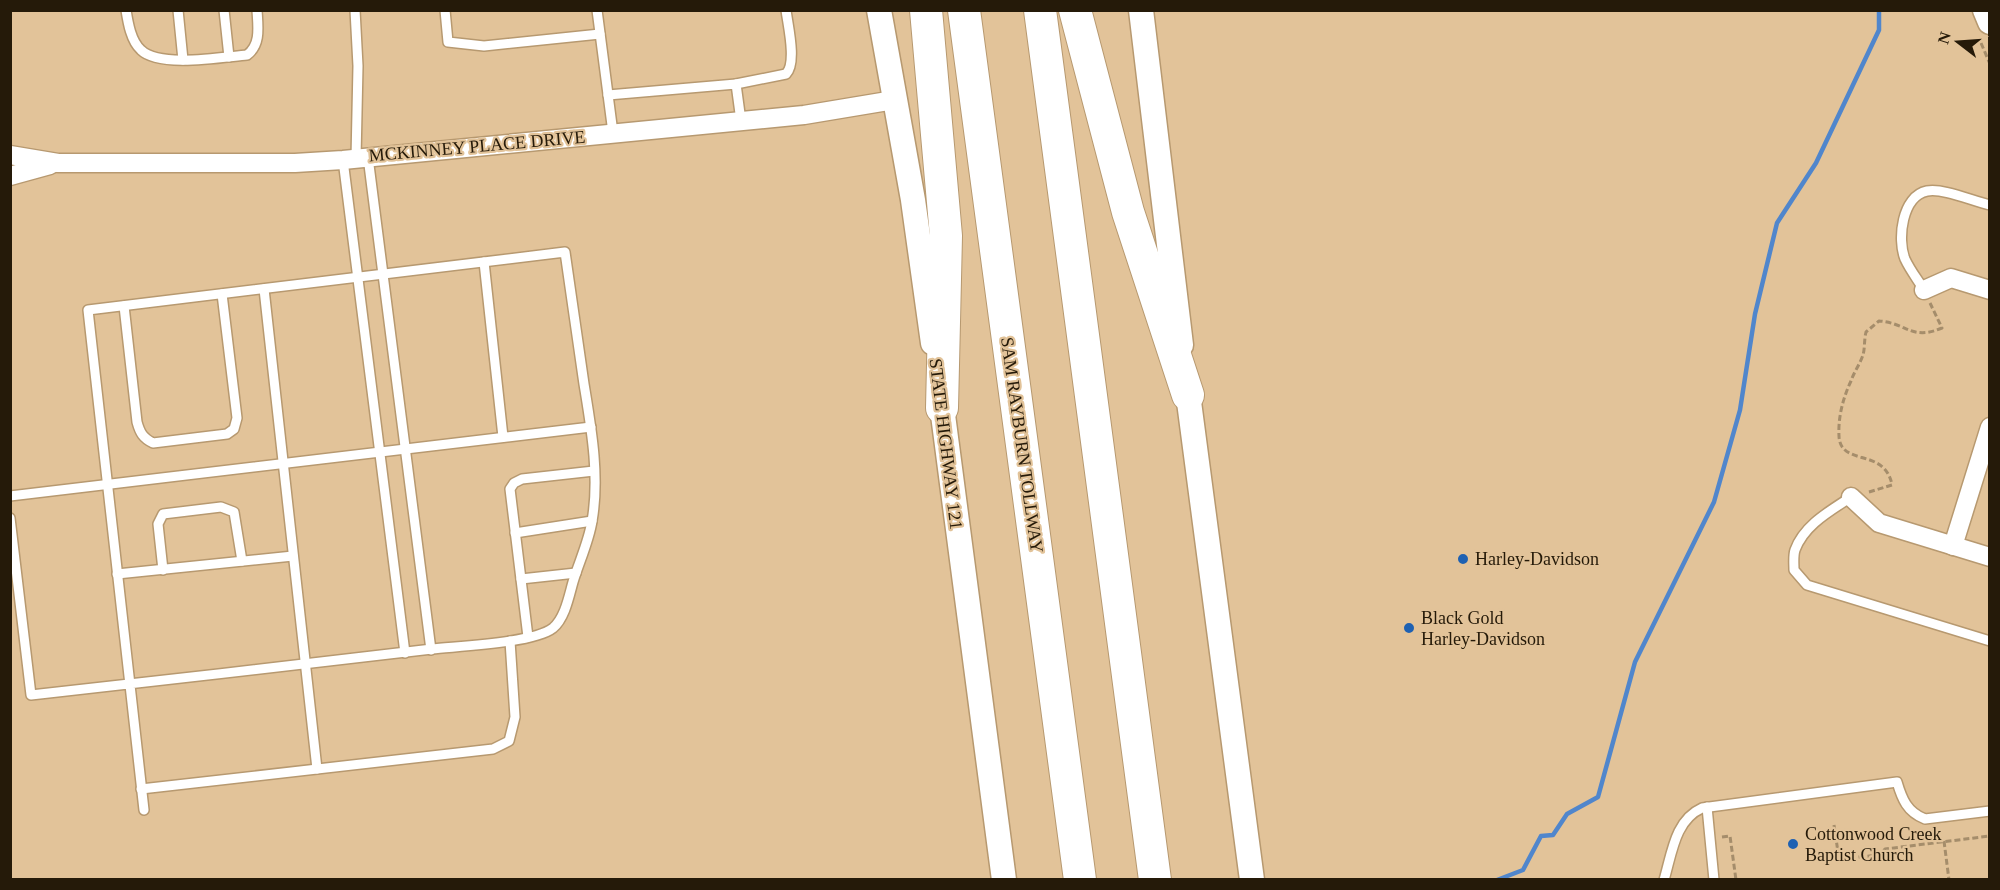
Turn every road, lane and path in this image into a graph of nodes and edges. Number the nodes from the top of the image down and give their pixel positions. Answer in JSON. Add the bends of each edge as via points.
{"nodes":[{"id":1,"x":126,"y":10,"type":"edge"},
{"id":2,"x":178,"y":10,"type":"edge"},
{"id":3,"x":224,"y":10,"type":"edge"},
{"id":4,"x":257,"y":10,"type":"edge"},
{"id":5,"x":355,"y":10,"type":"edge"},
{"id":6,"x":445,"y":10,"type":"edge"},
{"id":7,"x":597,"y":10,"type":"edge"},
{"id":8,"x":786,"y":10,"type":"edge"},
{"id":9,"x":879,"y":10,"type":"edge"},
{"id":10,"x":926,"y":10,"type":"edge"},
{"id":11,"x":964,"y":10,"type":"edge"},
{"id":12,"x":1040,"y":10,"type":"edge"},
{"id":13,"x":1075,"y":10,"type":"edge"},
{"id":14,"x":1141,"y":10,"type":"edge"},
{"id":15,"x":1985,"y":10,"type":"edge"},
{"id":16,"x":1985,"y":32,"type":"edge"},
{"id":17,"x":600,"y":34,"type":"junction"},
{"id":18,"x":229,"y":57,"type":"junction"},
{"id":19,"x":183,"y":60,"type":"junction"},
{"id":20,"x":1989,"y":64,"type":"edge"},
{"id":21,"x":736,"y":84,"type":"junction"},
{"id":22,"x":608,"y":94,"type":"junction"},
{"id":23,"x":894,"y":100,"type":"junction"},
{"id":24,"x":741,"y":121,"type":"junction"},
{"id":25,"x":613,"y":133,"type":"junction"},
{"id":26,"x":10,"y":155,"type":"edge"},
{"id":27,"x":356,"y":158,"type":"junction"},
{"id":28,"x":57,"y":163,"type":"junction"},
{"id":29,"x":10,"y":176,"type":"edge"},
{"id":30,"x":1989,"y":205,"type":"edge"},
{"id":31,"x":484,"y":262,"type":"junction"},
{"id":32,"x":382,"y":275,"type":"junction"},
{"id":33,"x":357,"y":278,"type":"junction"},
{"id":34,"x":264,"y":290,"type":"junction"},
{"id":35,"x":1924,"y":290,"type":"junction"},
{"id":36,"x":1989,"y":290,"type":"edge"},
{"id":37,"x":222,"y":294,"type":"junction"},
{"id":38,"x":124,"y":306,"type":"junction"},
{"id":39,"x":1188,"y":395,"type":"junction"},
{"id":40,"x":942,"y":408,"type":"junction"},
{"id":41,"x":591,"y":427,"type":"junction"},
{"id":42,"x":1989,"y":427,"type":"edge"},
{"id":43,"x":503,"y":437,"type":"junction"},
{"id":44,"x":405,"y":448,"type":"junction"},
{"id":45,"x":379,"y":452,"type":"junction"},
{"id":46,"x":283,"y":463,"type":"junction"},
{"id":47,"x":594,"y":471,"type":"junction"},
{"id":48,"x":106,"y":484,"type":"junction"},
{"id":49,"x":10,"y":496,"type":"edge"},
{"id":50,"x":1851,"y":497,"type":"junction"},
{"id":51,"x":10,"y":518,"type":"edge"},
{"id":52,"x":592,"y":521,"type":"junction"},
{"id":53,"x":515,"y":533,"type":"junction"},
{"id":54,"x":1953,"y":546,"type":"junction"},
{"id":55,"x":293,"y":556,"type":"junction"},
{"id":56,"x":1989,"y":557,"type":"edge"},
{"id":57,"x":243,"y":561,"type":"junction"},
{"id":58,"x":163,"y":570,"type":"junction"},
{"id":59,"x":576,"y":573,"type":"junction"},
{"id":60,"x":117,"y":574,"type":"junction"},
{"id":61,"x":521,"y":579,"type":"junction"},
{"id":62,"x":528,"y":637,"type":"junction"},
{"id":63,"x":510,"y":641,"type":"junction"},
{"id":64,"x":1989,"y":641,"type":"edge"},
{"id":65,"x":431,"y":650,"type":"junction"},
{"id":66,"x":405,"y":653,"type":"junction"},
{"id":67,"x":304,"y":664,"type":"junction"},
{"id":68,"x":129,"y":684,"type":"junction"},
{"id":69,"x":317,"y":769,"type":"junction"},
{"id":70,"x":141,"y":789,"type":"junction"},
{"id":71,"x":1707,"y":807,"type":"junction"},
{"id":72,"x":144,"y":810,"type":"dead end"},
{"id":73,"x":1989,"y":811,"type":"edge"},
{"id":74,"x":1834,"y":825,"type":"dead end"},
{"id":75,"x":1989,"y":836,"type":"edge"},
{"id":76,"x":1710,"y":839,"type":"junction"},
{"id":77,"x":1944,"y":842,"type":"junction"},
{"id":78,"x":1004,"y":879,"type":"edge"},
{"id":79,"x":1080,"y":879,"type":"edge"},
{"id":80,"x":1155,"y":879,"type":"edge"},
{"id":81,"x":1252,"y":879,"type":"edge"},
{"id":82,"x":1664,"y":879,"type":"edge"},
{"id":83,"x":1714,"y":879,"type":"edge"},
{"id":84,"x":1736,"y":879,"type":"edge"},
{"id":85,"x":1949,"y":879,"type":"edge"}],
"edges":[{"from":1,"to":19,"type":"lane","via":[[141,51],[155,58]]},
{"from":2,"to":19,"type":"lane"},
{"from":3,"to":18,"type":"lane"},
{"from":4,"to":18,"type":"lane","via":[[258,37],[254,50],[248,56]]},
{"from":5,"to":27,"type":"lane"},
{"from":6,"to":17,"type":"lane","via":[[448,42],[484,45]]},
{"from":7,"to":17,"type":"lane"},
{"from":8,"to":21,"type":"lane","via":[[790,70]]},
{"from":9,"to":23,"type":"main road","name":"STATE HIGHWAY 121"},
{"from":10,"to":40,"type":"highway","via":[[946,236]]},
{"from":11,"to":79,"type":"highway","name":"SAM RAYBURN TOLLWAY"},
{"from":12,"to":80,"type":"highway"},
{"from":13,"to":39,"type":"highway","via":[[1128,212]]},
{"from":14,"to":39,"type":"main road"},
{"from":15,"to":16,"type":"main road"},
{"from":16,"to":20,"type":"path"},
{"from":17,"to":22,"type":"lane"},
{"from":18,"to":19,"type":"lane"},
{"from":21,"to":22,"type":"lane"},
{"from":21,"to":24,"type":"lane"},
{"from":22,"to":25,"type":"lane"},
{"from":23,"to":24,"type":"street","name":"MCKINNEY PLACE DRIVE"},
{"from":23,"to":40,"type":"main road","name":"STATE HIGHWAY 121","via":[[914,200]]},
{"from":24,"to":25,"type":"street","name":"MCKINNEY PLACE DRIVE"},
{"from":25,"to":27,"type":"street","name":"MCKINNEY PLACE DRIVE"},
{"from":26,"to":28,"type":"street","name":"MCKINNEY PLACE DRIVE"},
{"from":27,"to":28,"type":"street","name":"MCKINNEY PLACE DRIVE","via":[[295,163]]},
{"from":27,"to":32,"type":"lane"},
{"from":27,"to":33,"type":"lane"},
{"from":28,"to":29,"type":"street","name":"MCKINNEY PLACE DRIVE"},
{"from":30,"to":35,"type":"lane","via":[[1938,191],[1914,197],[1903,224],[1901,245]]},
{"from":31,"to":32,"type":"lane"},
{"from":31,"to":41,"type":"lane","via":[[564,252]]},
{"from":31,"to":43,"type":"lane"},
{"from":32,"to":33,"type":"lane"},
{"from":32,"to":44,"type":"lane"},
{"from":33,"to":34,"type":"lane"},
{"from":33,"to":45,"type":"lane"},
{"from":34,"to":37,"type":"lane"},
{"from":34,"to":46,"type":"lane"},
{"from":35,"to":36,"type":"street","via":[[1951,278]]},
{"from":35,"to":50,"type":"path","via":[[1942,328],[1920,334],[1879,321],[1866,332],[1863,353],[1843,403],[1839,438],[1847,453],[1881,466],[1892,485]]},
{"from":37,"to":38,"type":"lane"},
{"from":37,"to":38,"type":"lane","via":[[237,418],[234,429],[227,434],[153,443],[140,432]]},
{"from":38,"to":48,"type":"lane","via":[[88,310]]},
{"from":39,"to":81,"type":"main road"},
{"from":40,"to":78,"type":"main road","name":"STATE HIGHWAY 121"},
{"from":41,"to":43,"type":"lane"},
{"from":41,"to":47,"type":"lane"},
{"from":42,"to":54,"type":"street"},
{"from":43,"to":44,"type":"lane"},
{"from":44,"to":45,"type":"lane"},
{"from":44,"to":65,"type":"lane"},
{"from":45,"to":46,"type":"lane"},
{"from":45,"to":66,"type":"lane"},
{"from":46,"to":48,"type":"lane"},
{"from":46,"to":55,"type":"lane"},
{"from":47,"to":52,"type":"lane"},
{"from":47,"to":53,"type":"lane","via":[[514,483],[510,489]]},
{"from":48,"to":49,"type":"lane"},
{"from":48,"to":60,"type":"lane"},
{"from":50,"to":54,"type":"street","via":[[1879,523]]},
{"from":50,"to":64,"type":"lane","via":[[1815,521],[1795,551],[1794,570],[1807,585]]},
{"from":51,"to":68,"type":"lane","via":[[31,695]]},
{"from":52,"to":53,"type":"lane"},
{"from":52,"to":59,"type":"lane"},
{"from":53,"to":61,"type":"lane"},
{"from":54,"to":56,"type":"street"},
{"from":55,"to":57,"type":"lane"},
{"from":55,"to":67,"type":"lane"},
{"from":57,"to":58,"type":"lane"},
{"from":57,"to":58,"type":"lane","via":[[234,512],[221,507],[164,514],[158,524]]},
{"from":58,"to":60,"type":"lane"},
{"from":59,"to":61,"type":"lane"},
{"from":59,"to":62,"type":"lane","via":[[563,614],[554,628]]},
{"from":60,"to":68,"type":"lane"},
{"from":61,"to":62,"type":"lane"},
{"from":62,"to":63,"type":"lane"},
{"from":63,"to":65,"type":"lane"},
{"from":63,"to":69,"type":"lane","via":[[515,717],[509,741],[493,749]]},
{"from":65,"to":66,"type":"lane"},
{"from":66,"to":67,"type":"lane"},
{"from":67,"to":68,"type":"lane"},
{"from":67,"to":69,"type":"lane"},
{"from":68,"to":70,"type":"lane"},
{"from":69,"to":70,"type":"lane"},
{"from":70,"to":72,"type":"lane"},
{"from":71,"to":73,"type":"lane","via":[[1897,782],[1910,810],[1925,819]]},
{"from":71,"to":76,"type":"lane"},
{"from":71,"to":82,"type":"lane","via":[[1683,822]]},
{"from":74,"to":77,"type":"path","via":[[1839,859]]},
{"from":75,"to":77,"type":"path"},
{"from":76,"to":83,"type":"lane"},
{"from":76,"to":84,"type":"path","via":[[1730,836]]},
{"from":77,"to":85,"type":"path"}]}
